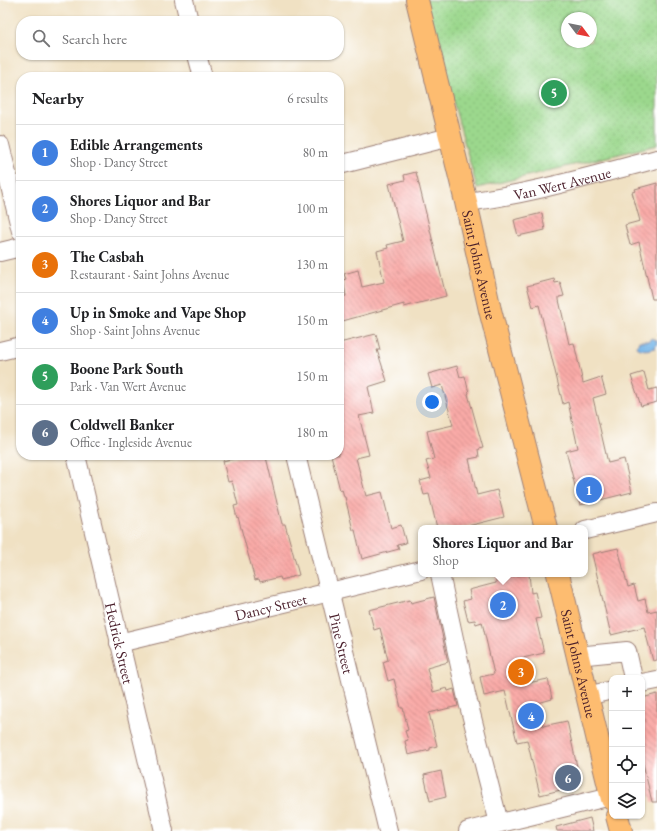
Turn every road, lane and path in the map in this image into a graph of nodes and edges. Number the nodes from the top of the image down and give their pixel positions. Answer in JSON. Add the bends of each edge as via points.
{"nodes":[{"id":1,"x":184,"y":0,"type":"edge"},
{"id":2,"x":417,"y":0,"type":"edge"},
{"id":3,"x":188,"y":16,"type":"edge"},
{"id":4,"x":198,"y":60,"type":"edge"},
{"id":5,"x":202,"y":72,"type":"edge"},
{"id":6,"x":450,"y":137,"type":"junction"},
{"id":7,"x":0,"y":145,"type":"edge"},
{"id":8,"x":657,"y":160,"type":"edge"},
{"id":9,"x":344,"y":164,"type":"edge"},
{"id":10,"x":466,"y":202,"type":"junction"},
{"id":11,"x":16,"y":211,"type":"edge"},
{"id":12,"x":16,"y":248,"type":"edge"},
{"id":13,"x":0,"y":252,"type":"edge"},
{"id":14,"x":16,"y":347,"type":"edge"},
{"id":15,"x":0,"y":350,"type":"edge"},
{"id":16,"x":77,"y":460,"type":"edge"},
{"id":17,"x":297,"y":460,"type":"edge"},
{"id":18,"x":657,"y":513,"type":"edge"},
{"id":19,"x":545,"y":525,"type":"edge"},
{"id":20,"x":588,"y":529,"type":"edge"},
{"id":21,"x":418,"y":571,"type":"edge"},
{"id":22,"x":441,"y":577,"type":"edge"},
{"id":23,"x":559,"y":577,"type":"edge"},
{"id":24,"x":330,"y":593,"type":"junction"},
{"id":25,"x":120,"y":643,"type":"junction"},
{"id":26,"x":577,"y":656,"type":"junction"},
{"id":27,"x":632,"y":675,"type":"edge"},
{"id":28,"x":657,"y":680,"type":"edge"},
{"id":29,"x":645,"y":682,"type":"edge"},
{"id":30,"x":609,"y":691,"type":"edge"},
{"id":31,"x":587,"y":696,"type":"junction"},
{"id":32,"x":609,"y":787,"type":"edge"},
{"id":33,"x":609,"y":805,"type":"edge"},
{"id":34,"x":617,"y":819,"type":"edge"},
{"id":35,"x":501,"y":826,"type":"edge"},
{"id":36,"x":164,"y":831,"type":"edge"},
{"id":37,"x":388,"y":831,"type":"edge"},
{"id":38,"x":468,"y":831,"type":"edge"},
{"id":39,"x":621,"y":831,"type":"edge"}],
"edges":[{"from":1,"to":3,"type":"street"},
{"from":2,"to":6,"type":"main road","name":"Saint Johns Avenue"},
{"from":4,"to":5,"type":"street"},
{"from":6,"to":9,"type":"street"},
{"from":6,"to":10,"type":"main road","name":"Saint Johns Avenue"},
{"from":7,"to":11,"type":"street"},
{"from":8,"to":10,"type":"street","name":"Van Wert Avenue","via":[[537,190]]},
{"from":10,"to":19,"type":"main road","name":"Saint Johns Avenue","via":[[490,310]]},
{"from":12,"to":13,"type":"street"},
{"from":14,"to":15,"type":"street"},
{"from":16,"to":25,"type":"street","name":"Hedrick Street"},
{"from":17,"to":24,"type":"street","name":"Pine Street"},
{"from":18,"to":20,"type":"street"},
{"from":21,"to":24,"type":"street","name":"Dancy Street"},
{"from":22,"to":35,"type":"street","via":[[466,694]]},
{"from":23,"to":26,"type":"main road","name":"Saint Johns Avenue"},
{"from":24,"to":25,"type":"street","name":"Dancy Street"},
{"from":24,"to":37,"type":"street","name":"Pine Street"},
{"from":25,"to":36,"type":"street","name":"Hedrick Street"},
{"from":26,"to":27,"type":"street","via":[[627,651]]},
{"from":26,"to":31,"type":"main road","name":"Saint Johns Avenue"},
{"from":28,"to":29,"type":"street"},
{"from":30,"to":31,"type":"street"},
{"from":31,"to":32,"type":"main road","name":"Saint Johns Avenue"},
{"from":33,"to":35,"type":"street"},
{"from":34,"to":39,"type":"main road","name":"Saint Johns Avenue"},
{"from":35,"to":38,"type":"street"}]}
